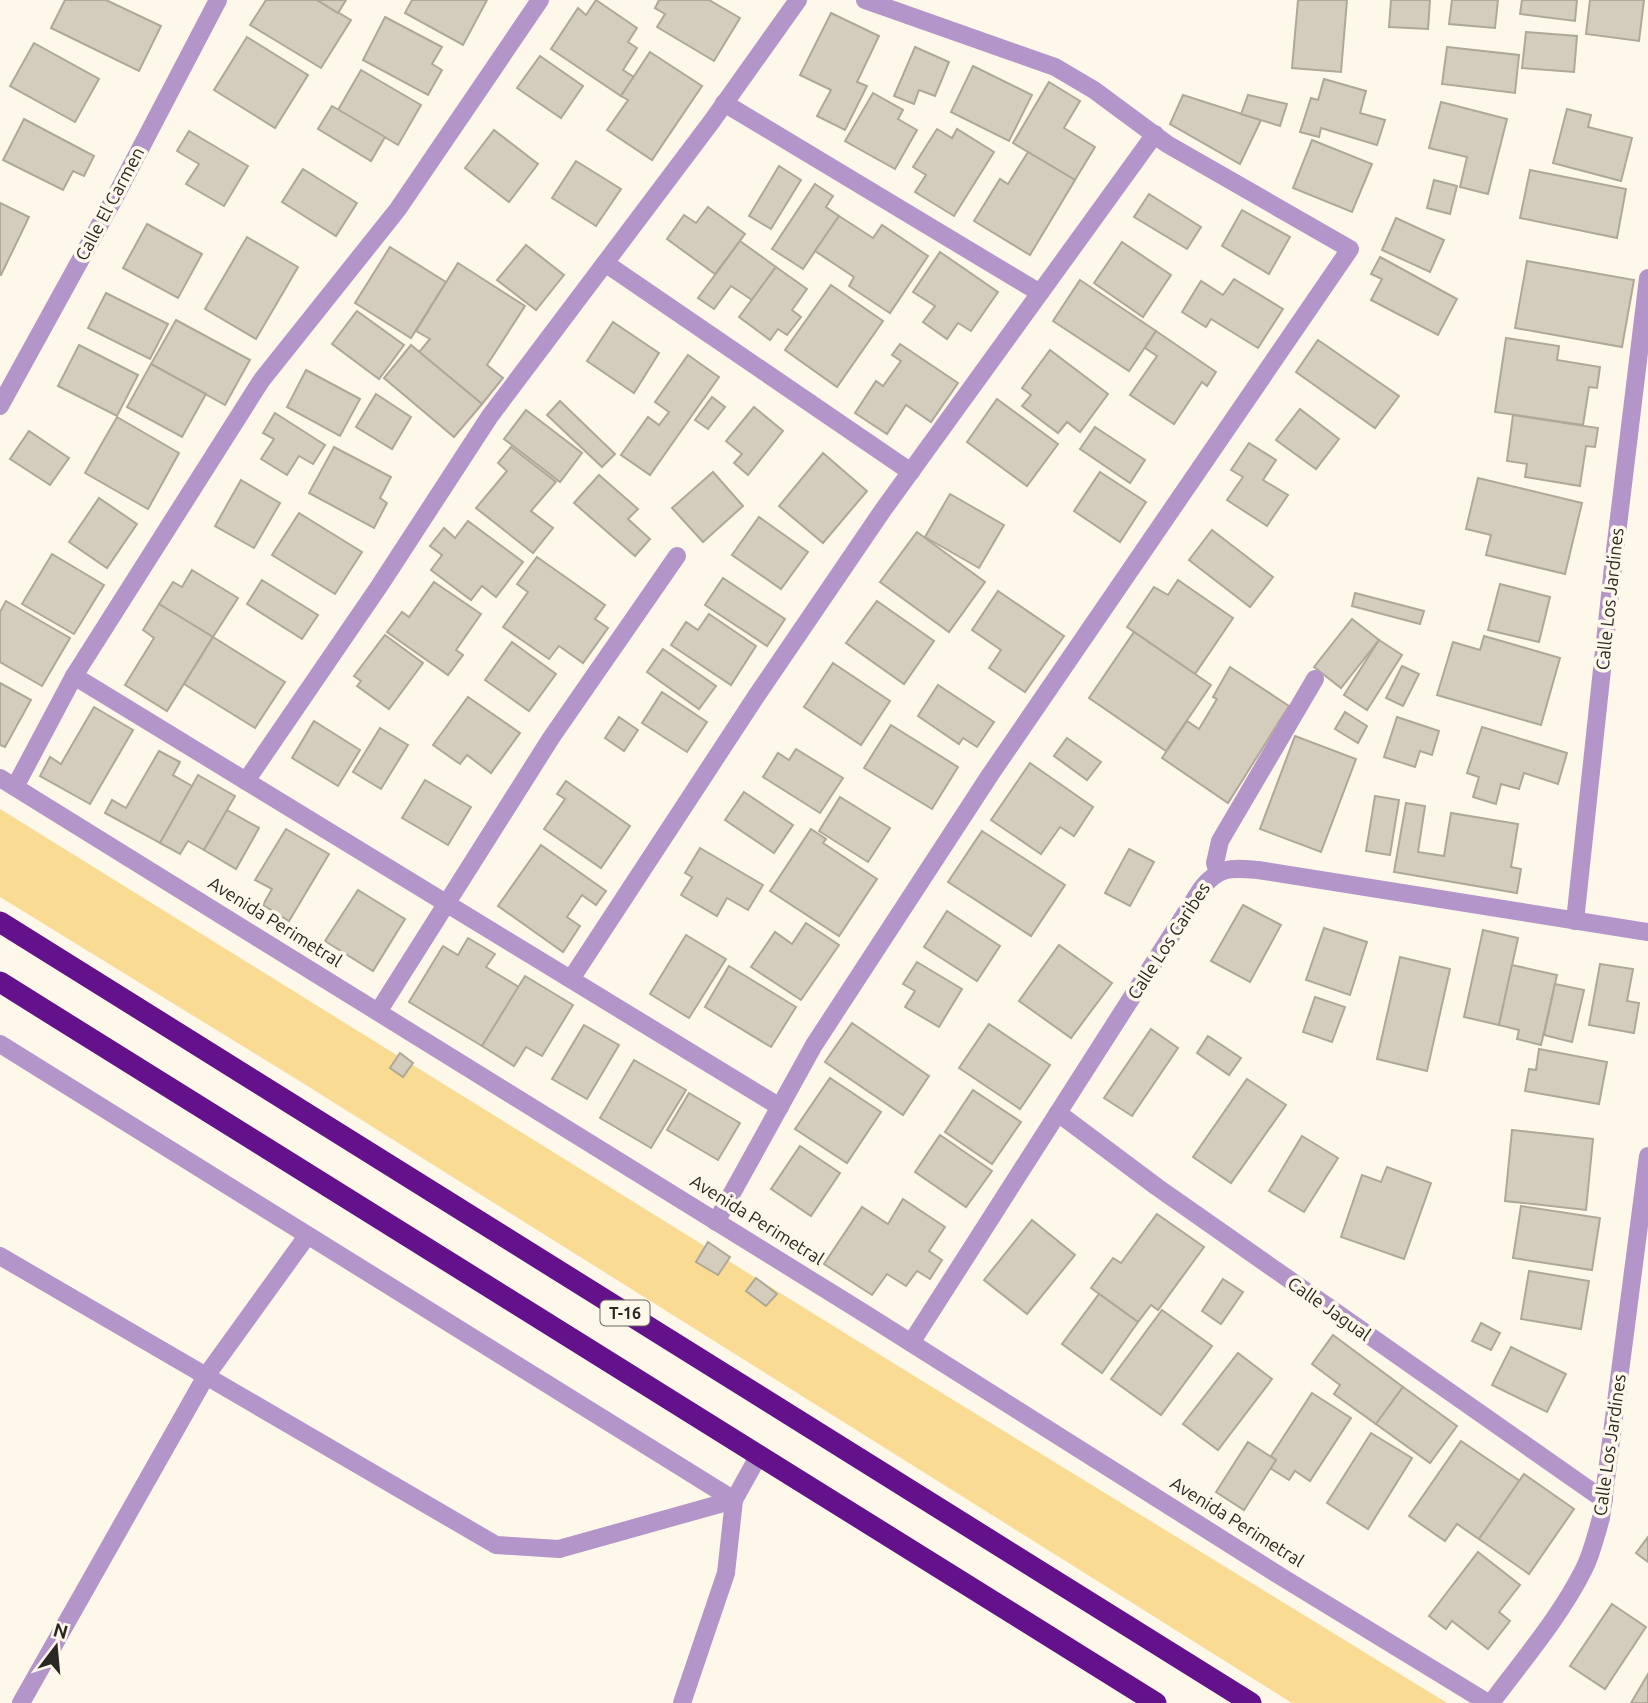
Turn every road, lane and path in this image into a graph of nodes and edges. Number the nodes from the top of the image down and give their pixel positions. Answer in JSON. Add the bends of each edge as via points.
{"nodes":[{"id":1,"x":218,"y":0,"type":"edge"},
{"id":2,"x":540,"y":0,"type":"edge"},
{"id":3,"x":797,"y":0,"type":"edge"},
{"id":4,"x":865,"y":0,"type":"edge"},
{"id":5,"x":724,"y":103,"type":"junction"},
{"id":6,"x":1154,"y":134,"type":"junction"},
{"id":7,"x":605,"y":263,"type":"junction"},
{"id":8,"x":1648,"y":278,"type":"edge"},
{"id":9,"x":1040,"y":293,"type":"junction"},
{"id":10,"x":0,"y":407,"type":"edge"},
{"id":11,"x":911,"y":472,"type":"junction"},
{"id":12,"x":677,"y":555,"type":"dead end"},
{"id":13,"x":74,"y":677,"type":"junction"},
{"id":14,"x":1315,"y":679,"type":"dead end"},
{"id":15,"x":246,"y":781,"type":"junction"},
{"id":16,"x":7,"y":783,"type":"edge"},
{"id":17,"x":1218,"y":872,"type":"junction"},
{"id":18,"x":446,"y":903,"type":"junction"},
{"id":19,"x":1575,"y":921,"type":"junction"},
{"id":20,"x":0,"y":922,"type":"edge"},
{"id":21,"x":1648,"y":932,"type":"edge"},
{"id":22,"x":571,"y":979,"type":"junction"},
{"id":23,"x":0,"y":982,"type":"edge"},
{"id":24,"x":378,"y":1012,"type":"junction"},
{"id":25,"x":0,"y":1044,"type":"edge"},
{"id":26,"x":780,"y":1107,"type":"junction"},
{"id":27,"x":1058,"y":1113,"type":"junction"},
{"id":28,"x":1648,"y":1156,"type":"edge"},
{"id":29,"x":716,"y":1222,"type":"junction"},
{"id":30,"x":307,"y":1236,"type":"junction"},
{"id":31,"x":0,"y":1256,"type":"edge"},
{"id":32,"x":911,"y":1343,"type":"junction"},
{"id":33,"x":206,"y":1376,"type":"junction"},
{"id":34,"x":759,"y":1455,"type":"junction"},
{"id":35,"x":734,"y":1500,"type":"junction"},
{"id":36,"x":1604,"y":1500,"type":"junction"},
{"id":37,"x":21,"y":1703,"type":"edge"},
{"id":38,"x":682,"y":1703,"type":"edge"},
{"id":39,"x":1156,"y":1703,"type":"edge"},
{"id":40,"x":1251,"y":1703,"type":"edge"},
{"id":41,"x":1490,"y":1703,"type":"edge"}],
"edges":[{"from":1,"to":10,"type":"street","name":"Calle El Carmen"},
{"from":2,"to":13,"type":"street","via":[[398,209],[261,381]]},
{"from":3,"to":5,"type":"street"},
{"from":4,"to":6,"type":"street","via":[[1055,68]]},
{"from":5,"to":7,"type":"street"},
{"from":5,"to":9,"type":"street"},
{"from":6,"to":9,"type":"street"},
{"from":6,"to":26,"type":"street","via":[[1350,249],[990,775],[814,1045]]},
{"from":7,"to":11,"type":"street"},
{"from":7,"to":15,"type":"street","via":[[490,416]]},
{"from":8,"to":19,"type":"street","name":"Calle Los Jardines"},
{"from":9,"to":11,"type":"street"},
{"from":11,"to":22,"type":"street","via":[[757,695]]},
{"from":12,"to":18,"type":"street","via":[[551,738]]},
{"from":13,"to":15,"type":"street"},
{"from":13,"to":16,"type":"street"},
{"from":14,"to":17,"type":"street","via":[[1220,841],[1215,863]]},
{"from":15,"to":18,"type":"street"},
{"from":16,"to":24,"type":"street","name":"Avenida Perimetral"},
{"from":17,"to":19,"type":"street","name":"Calle Los Caribes","via":[[1258,870]]},
{"from":17,"to":27,"type":"street","name":"Calle Los Caribes","via":[[1201,889]]},
{"from":18,"to":22,"type":"street"},
{"from":18,"to":24,"type":"street"},
{"from":19,"to":21,"type":"street","name":"Calle Los Caribes"},
{"from":20,"to":40,"type":"highway","number":"T-16"},
{"from":22,"to":26,"type":"street"},
{"from":23,"to":34,"type":"highway"},
{"from":24,"to":29,"type":"street","name":"Avenida Perimetral"},
{"from":25,"to":30,"type":"street"},
{"from":26,"to":29,"type":"street"},
{"from":27,"to":32,"type":"street","name":"Calle Los Caribes"},
{"from":27,"to":36,"type":"street","name":"Calle Jagual"},
{"from":28,"to":36,"type":"street","name":"Calle Los Jardines"},
{"from":29,"to":32,"type":"street","name":"Avenida Perimetral"},
{"from":30,"to":33,"type":"street"},
{"from":30,"to":35,"type":"street"},
{"from":31,"to":33,"type":"street"},
{"from":32,"to":41,"type":"street","name":"Avenida Perimetral"},
{"from":33,"to":35,"type":"street","via":[[496,1545],[559,1549]]},
{"from":33,"to":37,"type":"street"},
{"from":34,"to":35,"type":"street"},
{"from":34,"to":39,"type":"highway"},
{"from":35,"to":38,"type":"street","via":[[726,1573]]},
{"from":36,"to":41,"type":"street","name":"Calle Los Jardines","via":[[1584,1569]]}]}
